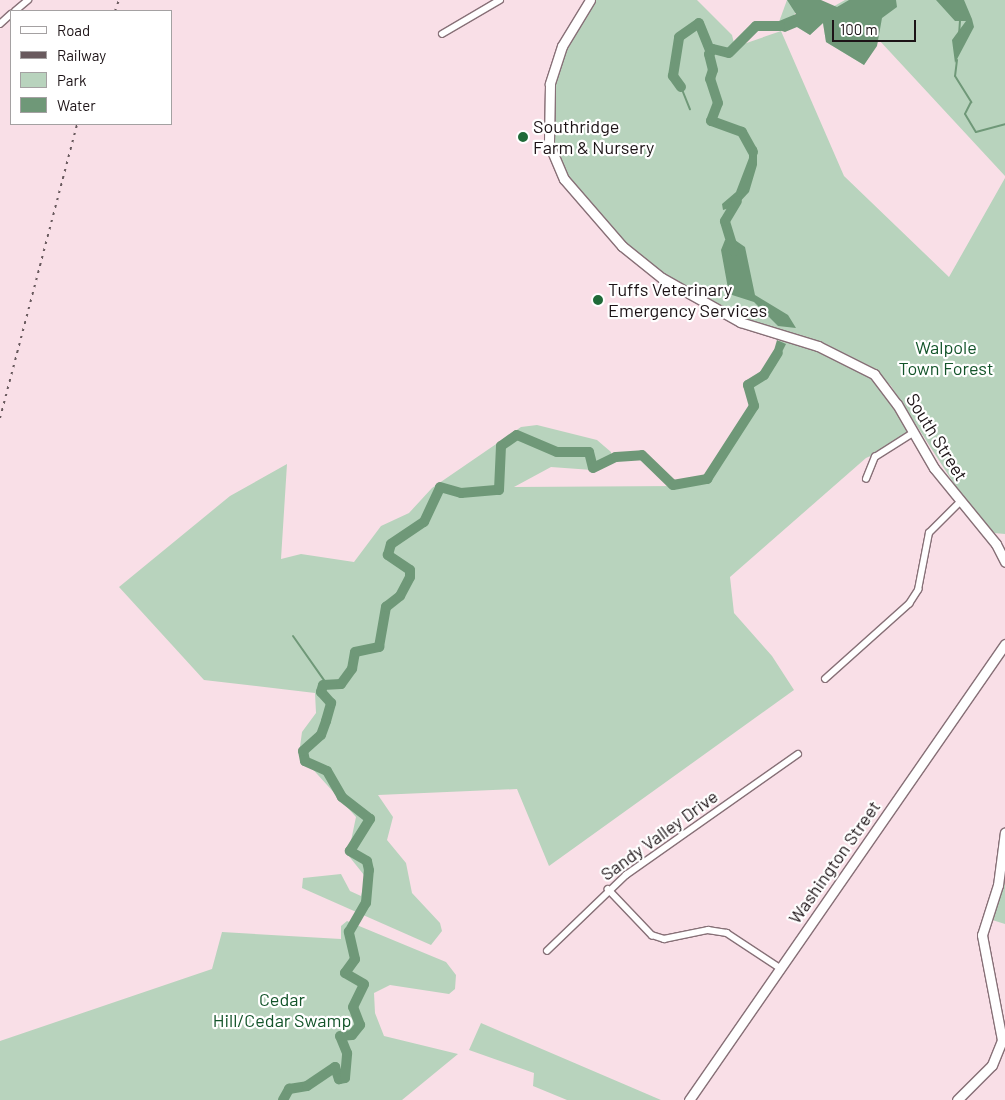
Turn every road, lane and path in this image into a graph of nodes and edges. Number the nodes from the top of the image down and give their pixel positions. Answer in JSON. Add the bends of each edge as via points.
{"nodes":[{"id":1,"x":28,"y":0,"type":"edge"},
{"id":2,"x":500,"y":0,"type":"edge"},
{"id":3,"x":590,"y":0,"type":"edge"},
{"id":4,"x":15,"y":10,"type":"edge"},
{"id":5,"x":10,"y":15,"type":"edge"},
{"id":6,"x":0,"y":24,"type":"edge"},
{"id":7,"x":442,"y":34,"type":"dead end"},
{"id":8,"x":913,"y":433,"type":"junction"},
{"id":9,"x":866,"y":479,"type":"dead end"},
{"id":10,"x":960,"y":504,"type":"junction"},
{"id":11,"x":1005,"y":562,"type":"edge"},
{"id":12,"x":1005,"y":644,"type":"edge"},
{"id":13,"x":825,"y":679,"type":"dead end"},
{"id":14,"x":798,"y":754,"type":"dead end"},
{"id":15,"x":1005,"y":832,"type":"edge"},
{"id":16,"x":608,"y":889,"type":"junction"},
{"id":17,"x":547,"y":950,"type":"dead end"},
{"id":18,"x":780,"y":968,"type":"junction"},
{"id":19,"x":1004,"y":1028,"type":"edge"},
{"id":20,"x":689,"y":1100,"type":"edge"},
{"id":21,"x":957,"y":1100,"type":"edge"}],
"edges":[{"from":1,"to":4,"type":"street"},
{"from":2,"to":7,"type":"street"},
{"from":3,"to":8,"type":"street","name":"South Street","via":[[562,46],[550,84],[549,144],[564,179],[622,246],[662,278],[740,322],[818,346],[870,371],[897,404]]},
{"from":5,"to":6,"type":"street"},
{"from":8,"to":9,"type":"street","via":[[875,456]]},
{"from":8,"to":10,"type":"street","name":"South Street"},
{"from":10,"to":11,"type":"street","name":"South Street","via":[[996,544]]},
{"from":10,"to":13,"type":"street","via":[[929,533],[918,590],[909,604]]},
{"from":12,"to":18,"type":"street","name":"Washington Street"},
{"from":14,"to":16,"type":"street","name":"Sandy Valley Drive"},
{"from":15,"to":19,"type":"street","via":[[998,885],[982,935],[985,966]]},
{"from":16,"to":17,"type":"street","name":"Sandy Valley Drive"},
{"from":16,"to":18,"type":"street","via":[[652,935],[664,939],[708,930],[726,933]]},
{"from":18,"to":20,"type":"street","name":"Washington Street"},
{"from":19,"to":21,"type":"street","via":[[992,1065]]}]}
